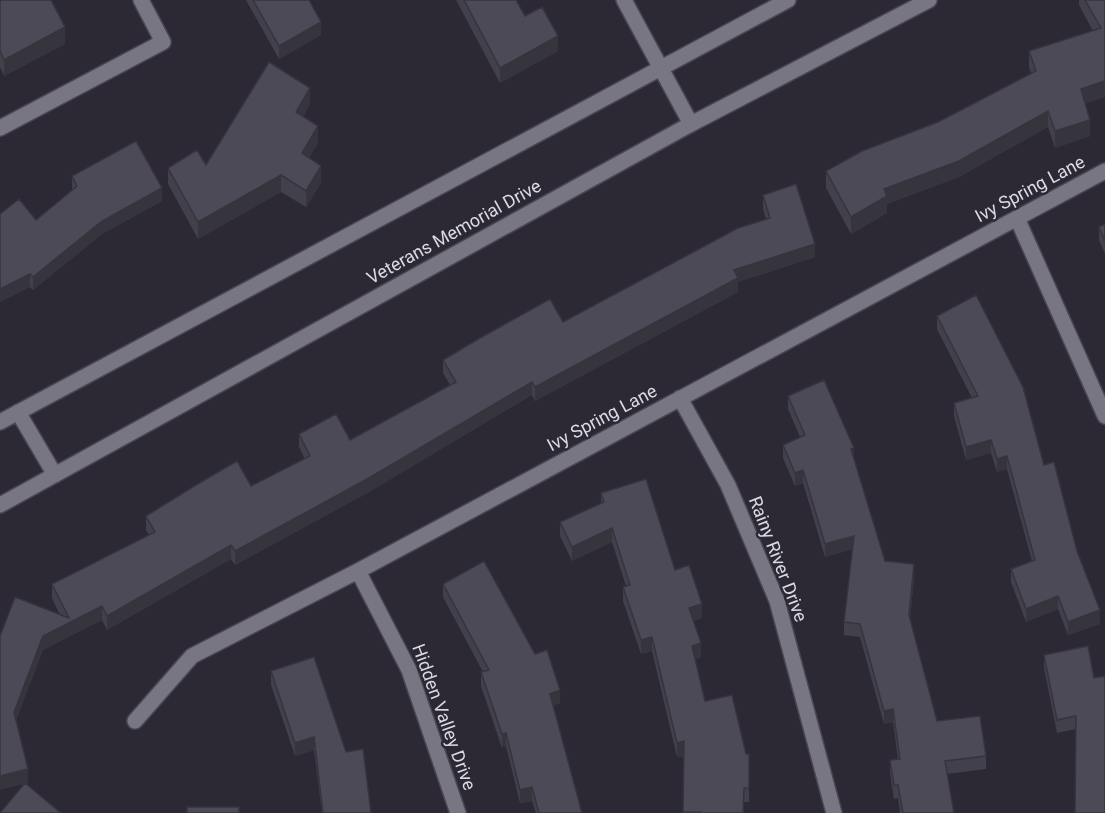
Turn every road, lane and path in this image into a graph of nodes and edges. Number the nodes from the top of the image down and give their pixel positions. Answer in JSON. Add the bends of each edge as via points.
{"nodes":[{"id":1,"x":141,"y":0,"type":"edge"},
{"id":2,"x":624,"y":0,"type":"edge"},
{"id":3,"x":788,"y":0,"type":"edge"},
{"id":4,"x":929,"y":0,"type":"edge"},
{"id":5,"x":660,"y":68,"type":"junction"},
{"id":6,"x":691,"y":124,"type":"junction"},
{"id":7,"x":0,"y":128,"type":"edge"},
{"id":8,"x":1105,"y":171,"type":"edge"},
{"id":9,"x":1017,"y":218,"type":"junction"},
{"id":10,"x":680,"y":398,"type":"junction"},
{"id":11,"x":18,"y":412,"type":"junction"},
{"id":12,"x":1105,"y":416,"type":"edge"},
{"id":13,"x":0,"y":422,"type":"edge"},
{"id":14,"x":55,"y":475,"type":"junction"},
{"id":15,"x":0,"y":505,"type":"edge"},
{"id":16,"x":358,"y":571,"type":"junction"},
{"id":17,"x":135,"y":721,"type":"dead end"},
{"id":18,"x":458,"y":813,"type":"edge"},
{"id":19,"x":834,"y":813,"type":"edge"}],
"edges":[{"from":1,"to":7,"type":"street","via":[[163,42]]},
{"from":2,"to":5,"type":"street"},
{"from":3,"to":5,"type":"street"},
{"from":4,"to":6,"type":"street","name":"Veterans Memorial Drive"},
{"from":5,"to":6,"type":"street"},
{"from":5,"to":11,"type":"street"},
{"from":6,"to":14,"type":"street","name":"Veterans Memorial Drive"},
{"from":8,"to":9,"type":"street","name":"Ivy Spring Lane"},
{"from":9,"to":10,"type":"street","name":"Ivy Spring Lane"},
{"from":9,"to":12,"type":"street"},
{"from":10,"to":16,"type":"street","name":"Ivy Spring Lane"},
{"from":10,"to":19,"type":"street","name":"Rainy River Drive","via":[[728,485],[777,601]]},
{"from":11,"to":13,"type":"street"},
{"from":11,"to":14,"type":"street"},
{"from":14,"to":15,"type":"street","name":"Veterans Memorial Drive"},
{"from":16,"to":17,"type":"street","name":"Ivy Spring Lane","via":[[192,656]]},
{"from":16,"to":18,"type":"street","name":"Hidden Valley Drive","via":[[409,670]]}]}
